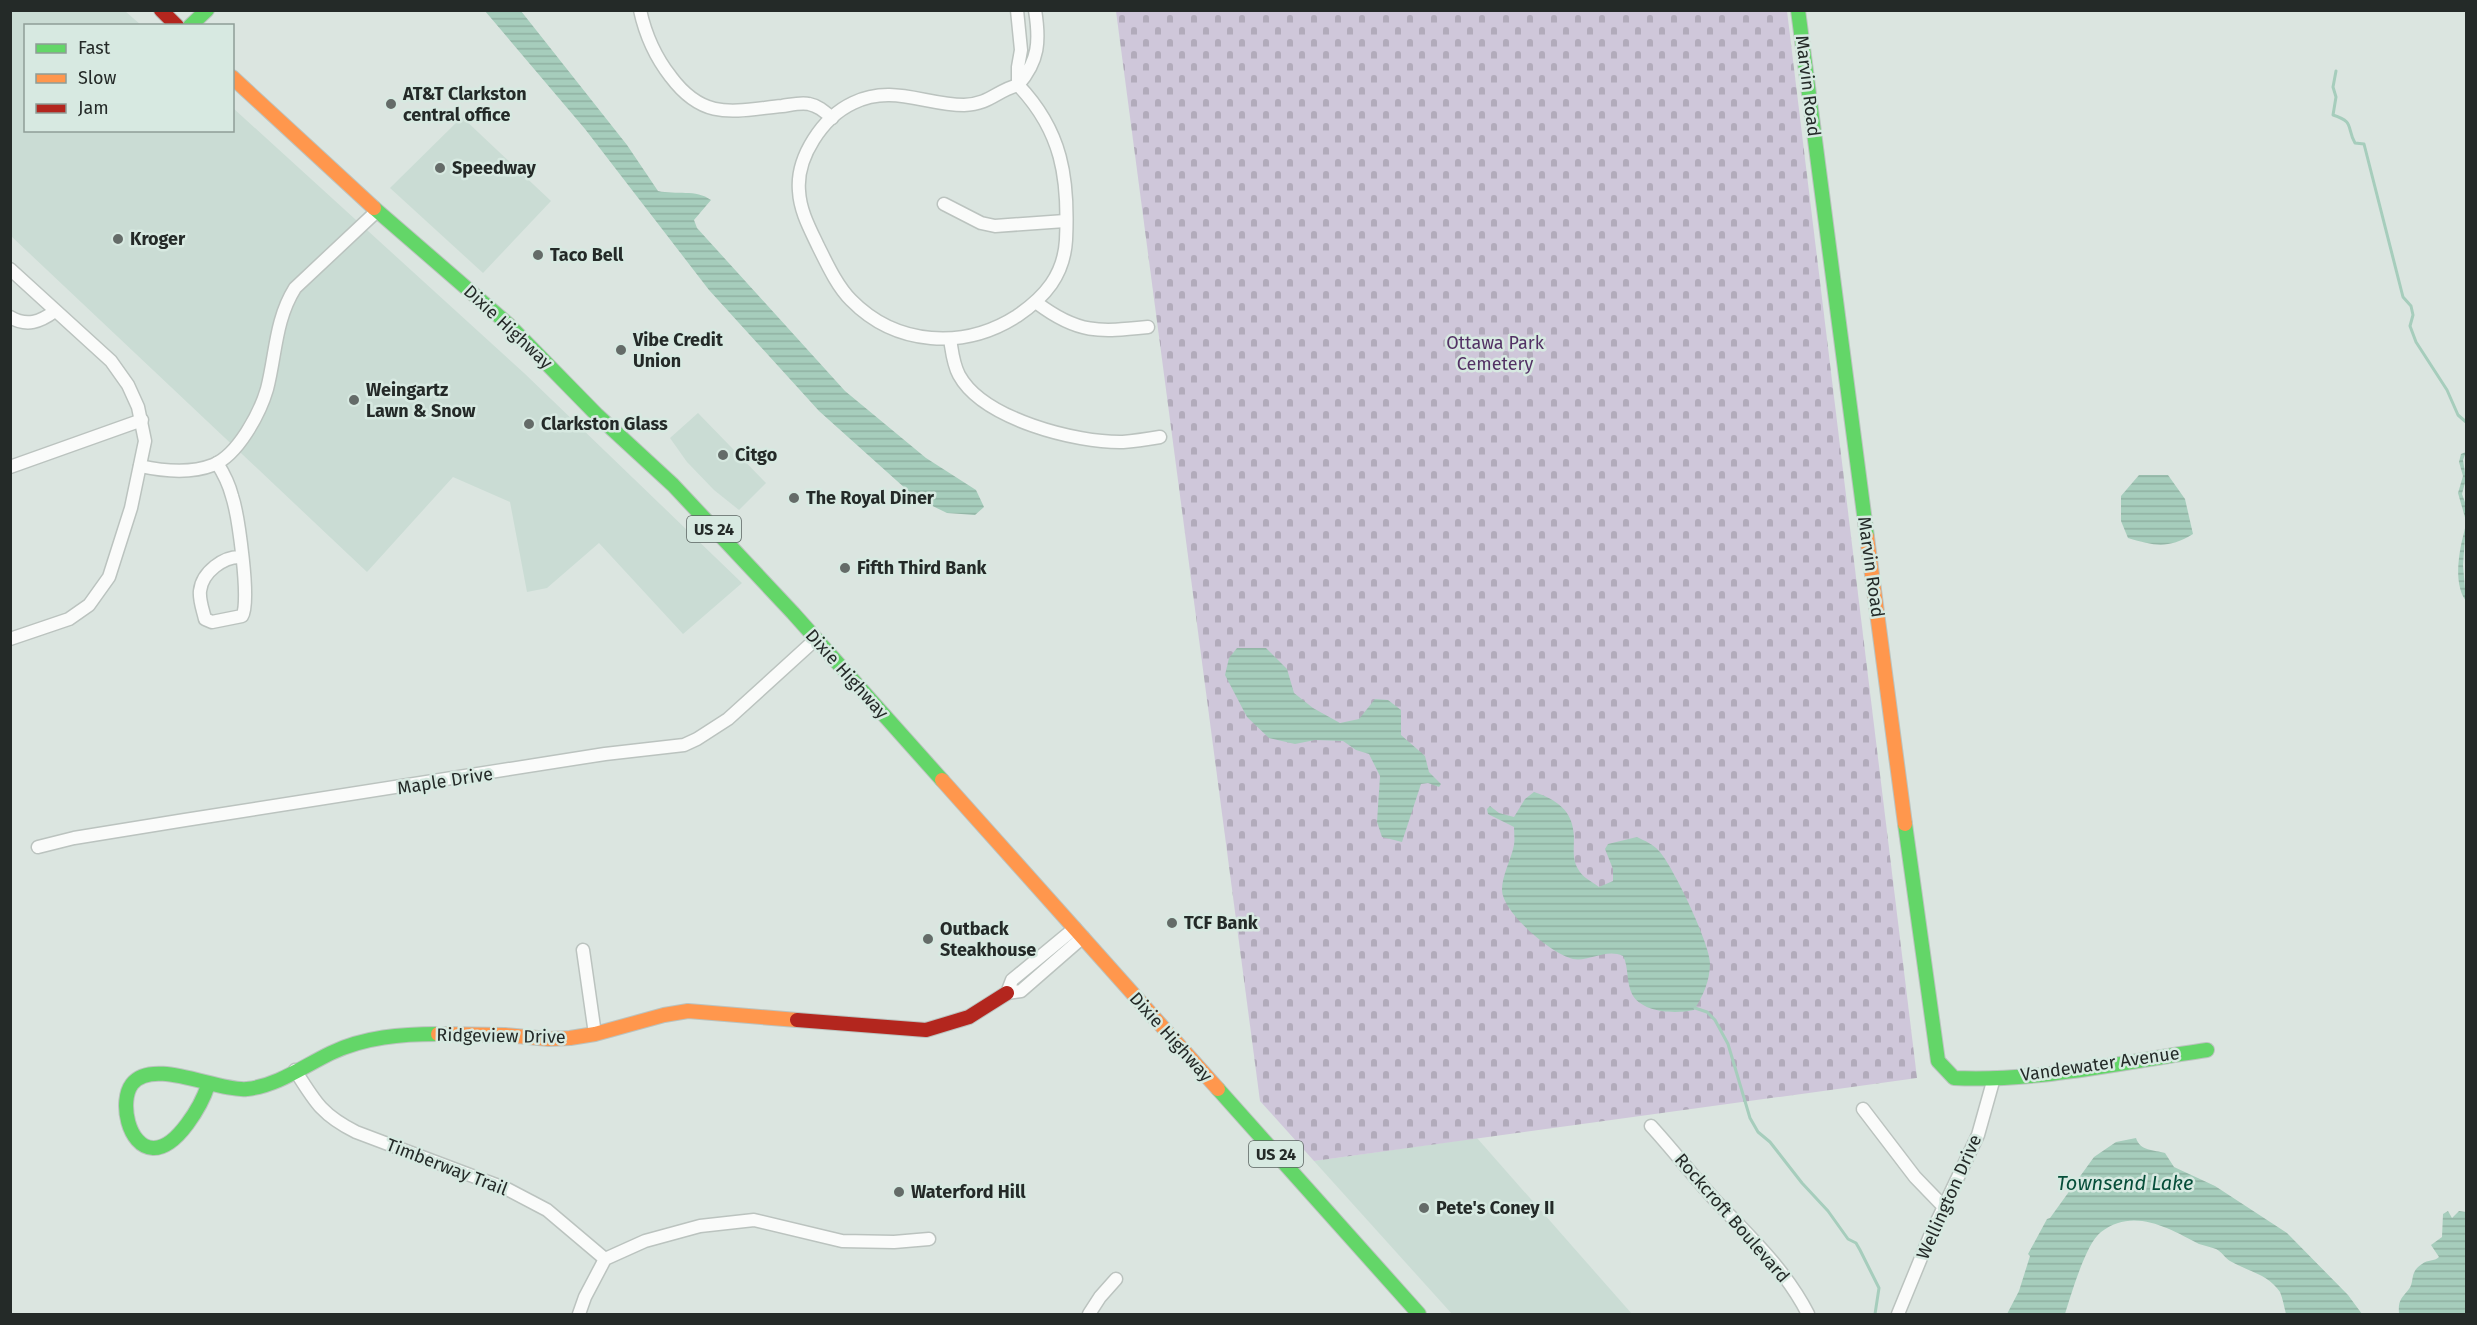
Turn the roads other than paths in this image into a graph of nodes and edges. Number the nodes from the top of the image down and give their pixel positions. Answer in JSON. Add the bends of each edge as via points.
{"nodes":[{"id":1,"x":161,"y":10,"type":"edge"},
{"id":2,"x":207,"y":10,"type":"edge"},
{"id":3,"x":640,"y":10,"type":"edge"},
{"id":4,"x":1017,"y":10,"type":"edge"},
{"id":5,"x":1035,"y":10,"type":"edge"},
{"id":6,"x":1798,"y":10,"type":"edge"},
{"id":7,"x":175,"y":24,"type":"edge"},
{"id":8,"x":192,"y":24,"type":"edge"},
{"id":9,"x":1037,"y":26,"type":"junction"},
{"id":10,"x":1020,"y":27,"type":"junction"},
{"id":11,"x":234,"y":79,"type":"edge"},
{"id":12,"x":1018,"y":85,"type":"junction"},
{"id":13,"x":832,"y":118,"type":"junction"},
{"id":14,"x":944,"y":204,"type":"dead end"},
{"id":15,"x":377,"y":211,"type":"junction"},
{"id":16,"x":1065,"y":221,"type":"junction"},
{"id":17,"x":10,"y":268,"type":"edge"},
{"id":18,"x":1036,"y":303,"type":"junction"},
{"id":19,"x":55,"y":311,"type":"junction"},
{"id":20,"x":10,"y":317,"type":"edge"},
{"id":21,"x":1148,"y":327,"type":"dead end"},
{"id":22,"x":950,"y":339,"type":"junction"},
{"id":23,"x":142,"y":420,"type":"junction"},
{"id":24,"x":1160,"y":437,"type":"dead end"},
{"id":25,"x":217,"y":463,"type":"junction"},
{"id":26,"x":140,"y":466,"type":"junction"},
{"id":27,"x":10,"y":467,"type":"edge"},
{"id":28,"x":241,"y":557,"type":"junction"},
{"id":29,"x":10,"y":639,"type":"edge"},
{"id":30,"x":816,"y":639,"type":"junction"},
{"id":31,"x":38,"y":847,"type":"dead end"},
{"id":32,"x":1079,"y":933,"type":"junction"},
{"id":33,"x":583,"y":950,"type":"dead end"},
{"id":34,"x":1007,"y":993,"type":"joint"},
{"id":35,"x":596,"y":1034,"type":"junction"},
{"id":36,"x":2207,"y":1050,"type":"dead end"},
{"id":37,"x":295,"y":1070,"type":"junction"},
{"id":38,"x":1994,"y":1078,"type":"junction"},
{"id":39,"x":208,"y":1085,"type":"junction"},
{"id":40,"x":1863,"y":1109,"type":"dead end"},
{"id":41,"x":1651,"y":1126,"type":"dead end"},
{"id":42,"x":1943,"y":1206,"type":"junction"},
{"id":43,"x":929,"y":1239,"type":"dead end"},
{"id":44,"x":605,"y":1259,"type":"junction"},
{"id":45,"x":1116,"y":1280,"type":"dead end"},
{"id":46,"x":579,"y":1314,"type":"edge"},
{"id":47,"x":1089,"y":1314,"type":"edge"},
{"id":48,"x":1419,"y":1314,"type":"edge"},
{"id":49,"x":1808,"y":1314,"type":"edge"},
{"id":50,"x":1898,"y":1314,"type":"edge"}],
"edges":[{"from":1,"to":7,"type":"street"},
{"from":2,"to":8,"type":"street"},
{"from":3,"to":13,"type":"street","via":[[664,69],[684,94],[709,108],[726,111],[806,103],[820,107]]},
{"from":4,"to":10,"type":"street"},
{"from":5,"to":9,"type":"street"},
{"from":6,"to":38,"type":"street","name":"Marvin Road","via":[[1938,1061],[1954,1078]]},
{"from":9,"to":10,"type":"street"},
{"from":9,"to":12,"type":"street","via":[[1036,57]]},
{"from":10,"to":12,"type":"street"},
{"from":11,"to":15,"type":"street","name":"Dixie Highway","number":"US 24"},
{"from":12,"to":13,"type":"street","via":[[983,103],[966,105],[902,94],[871,96],[852,103]]},
{"from":12,"to":16,"type":"street","via":[[1054,135],[1064,182]]},
{"from":13,"to":22,"type":"street","via":[[807,152],[799,190],[808,225],[837,281],[850,300],[884,324],[913,336]]},
{"from":14,"to":16,"type":"street","via":[[981,224],[995,226]]},
{"from":15,"to":25,"type":"street","via":[[295,288],[280,320],[267,388],[256,419]]},
{"from":15,"to":30,"type":"street","name":"Dixie Highway","number":"US 24","via":[[509,325],[673,485]]},
{"from":16,"to":18,"type":"street","via":[[1061,267]]},
{"from":17,"to":19,"type":"street"},
{"from":18,"to":21,"type":"street","via":[[1069,324],[1085,329]]},
{"from":18,"to":22,"type":"street","via":[[987,332]]},
{"from":19,"to":20,"type":"street","via":[[34,322]]},
{"from":19,"to":23,"type":"street","via":[[111,361],[128,385]]},
{"from":22,"to":24,"type":"street","via":[[959,375],[970,389],[983,402],[1022,422],[1097,441]]},
{"from":23,"to":26,"type":"street","via":[[145,441]]},
{"from":23,"to":27,"type":"street"},
{"from":25,"to":26,"type":"street","via":[[165,471]]},
{"from":25,"to":28,"type":"street","via":[[233,500]]},
{"from":26,"to":29,"type":"street","via":[[109,577],[89,605],[69,619]]},
{"from":28,"to":28,"type":"street","via":[[245,611],[234,619],[205,619],[200,589],[207,574],[233,556]]},
{"from":30,"to":31,"type":"street","name":"Maple Drive","via":[[728,718],[684,745],[141,827]]},
{"from":30,"to":32,"type":"street","name":"Dixie Highway","number":"US 24"},
{"from":32,"to":34,"type":"street","name":"Ridgeview Drive","via":[[1012,980]]},
{"from":32,"to":48,"type":"street","name":"Dixie Highway","number":"US 24"},
{"from":33,"to":35,"type":"street"},
{"from":34,"to":35,"type":"street","name":"Ridgeview Drive","via":[[980,1015],[926,1030],[688,1011],[664,1013]]},
{"from":35,"to":37,"type":"street","name":"Ridgeview Drive","via":[[551,1039],[464,1034],[392,1037],[336,1049]]},
{"from":36,"to":38,"type":"street","name":"Vandewater Avenue"},
{"from":37,"to":39,"type":"street","name":"Ridgeview Drive","via":[[248,1089]]},
{"from":37,"to":44,"type":"street","name":"Timberway Trail","via":[[321,1110],[336,1122],[507,1189],[547,1210]]},
{"from":38,"to":42,"type":"street","name":"Wellington Drive","via":[[1978,1135]]},
{"from":39,"to":39,"type":"street","name":"Ridgeview Drive","via":[[163,1074],[141,1076],[130,1082],[127,1104],[132,1134],[147,1147],[164,1146],[184,1128]]},
{"from":40,"to":42,"type":"street"},
{"from":41,"to":49,"type":"street","name":"Rockcroft Boulevard","via":[[1770,1257]]},
{"from":42,"to":50,"type":"street","name":"Wellington Drive"},
{"from":43,"to":44,"type":"street","via":[[842,1241],[754,1220],[700,1226],[645,1241]]},
{"from":44,"to":46,"type":"street"},
{"from":45,"to":47,"type":"street"}]}
